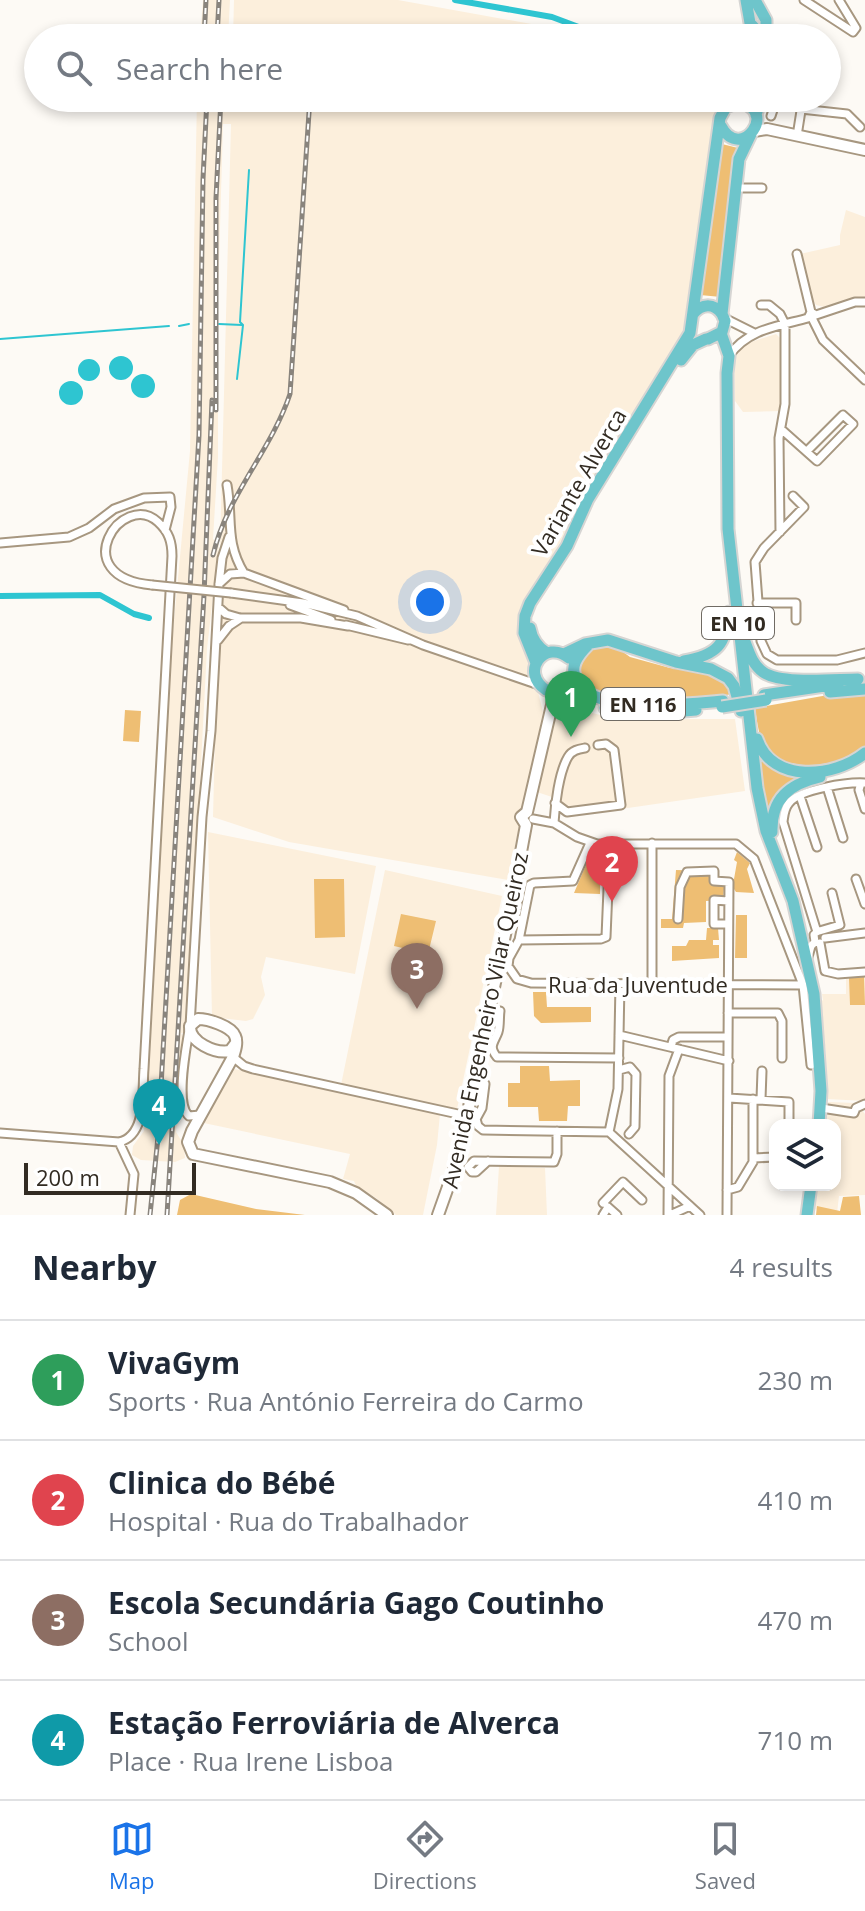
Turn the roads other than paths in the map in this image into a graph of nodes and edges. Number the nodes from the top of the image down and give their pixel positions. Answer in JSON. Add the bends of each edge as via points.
{"nodes":[{"id":1,"x":746,"y":0,"type":"edge"},
{"id":2,"x":755,"y":0,"type":"edge"},
{"id":3,"x":804,"y":0,"type":"edge"},
{"id":4,"x":839,"y":0,"type":"edge"},
{"id":5,"x":751,"y":24,"type":"edge"},
{"id":6,"x":766,"y":24,"type":"edge"},
{"id":7,"x":840,"y":24,"type":"edge"},
{"id":8,"x":841,"y":25,"type":"edge"},
{"id":9,"x":724,"y":112,"type":"edge"},
{"id":10,"x":751,"y":112,"type":"edge"},
{"id":11,"x":757,"y":112,"type":"edge"},
{"id":12,"x":772,"y":112,"type":"edge"},
{"id":13,"x":801,"y":112,"type":"edge"},
{"id":14,"x":829,"y":112,"type":"edge"},
{"id":15,"x":771,"y":116,"type":"dead end"},
{"id":16,"x":720,"y":122,"type":"junction"},
{"id":17,"x":754,"y":125,"type":"junction"},
{"id":18,"x":860,"y":127,"type":"dead end"},
{"id":19,"x":797,"y":136,"type":"junction"},
{"id":20,"x":865,"y":150,"type":"edge"},
{"id":21,"x":736,"y":188,"type":"junction"},
{"id":22,"x":762,"y":188,"type":"dead end"},
{"id":23,"x":797,"y":254,"type":"dead end"},
{"id":24,"x":865,"y":302,"type":"edge"},
{"id":25,"x":761,"y":305,"type":"dead end"},
{"id":26,"x":723,"y":316,"type":"junction"},
{"id":27,"x":812,"y":316,"type":"junction"},
{"id":28,"x":692,"y":320,"type":"junction"},
{"id":29,"x":785,"y":324,"type":"junction"},
{"id":30,"x":743,"y":330,"type":"junction"},
{"id":31,"x":722,"y":332,"type":"junction"},
{"id":32,"x":754,"y":333,"type":"junction"},
{"id":33,"x":707,"y":339,"type":"junction"},
{"id":34,"x":729,"y":356,"type":"junction"},
{"id":35,"x":727,"y":373,"type":"junction"},
{"id":36,"x":865,"y":380,"type":"edge"},
{"id":37,"x":727,"y":398,"type":"junction"},
{"id":38,"x":781,"y":429,"type":"junction"},
{"id":39,"x":807,"y":451,"type":"junction"},
{"id":40,"x":227,"y":485,"type":"dead end"},
{"id":41,"x":793,"y":496,"type":"dead end"},
{"id":42,"x":165,"y":530,"type":"junction"},
{"id":43,"x":780,"y":532,"type":"junction"},
{"id":44,"x":229,"y":537,"type":"junction"},
{"id":45,"x":0,"y":543,"type":"edge"},
{"id":46,"x":244,"y":573,"type":"junction"},
{"id":47,"x":219,"y":584,"type":"junction"},
{"id":48,"x":278,"y":601,"type":"junction"},
{"id":49,"x":757,"y":603,"type":"junction"},
{"id":50,"x":218,"y":607,"type":"junction"},
{"id":51,"x":729,"y":612,"type":"junction"},
{"id":52,"x":357,"y":616,"type":"junction"},
{"id":53,"x":241,"y":618,"type":"junction"},
{"id":54,"x":796,"y":620,"type":"dead end"},
{"id":55,"x":738,"y":622,"type":"junction"},
{"id":56,"x":348,"y":626,"type":"junction"},
{"id":57,"x":410,"y":640,"type":"junction"},
{"id":58,"x":217,"y":642,"type":"junction"},
{"id":59,"x":590,"y":643,"type":"junction"},
{"id":60,"x":547,"y":653,"type":"junction"},
{"id":61,"x":865,"y":653,"type":"edge"},
{"id":62,"x":564,"y":654,"type":"junction"},
{"id":63,"x":676,"y":662,"type":"junction"},
{"id":64,"x":535,"y":667,"type":"junction"},
{"id":65,"x":574,"y":671,"type":"junction"},
{"id":66,"x":513,"y":677,"type":"junction"},
{"id":67,"x":863,"y":681,"type":"edge"},
{"id":68,"x":551,"y":689,"type":"junction"},
{"id":69,"x":722,"y":704,"type":"junction"},
{"id":70,"x":746,"y":720,"type":"junction"},
{"id":71,"x":598,"y":745,"type":"dead end"},
{"id":72,"x":585,"y":748,"type":"dead end"},
{"id":73,"x":865,"y":753,"type":"edge"},
{"id":74,"x":865,"y":760,"type":"edge"},
{"id":75,"x":863,"y":783,"type":"edge"},
{"id":76,"x":827,"y":787,"type":"junction"},
{"id":77,"x":800,"y":796,"type":"junction"},
{"id":78,"x":555,"y":803,"type":"junction"},
{"id":79,"x":865,"y":809,"type":"edge"},
{"id":80,"x":567,"y":812,"type":"junction"},
{"id":81,"x":529,"y":819,"type":"junction"},
{"id":82,"x":556,"y":824,"type":"junction"},
{"id":83,"x":843,"y":838,"type":"dead end"},
{"id":84,"x":590,"y":843,"type":"junction"},
{"id":85,"x":652,"y":843,"type":"junction"},
{"id":86,"x":603,"y":844,"type":"junction"},
{"id":87,"x":772,"y":845,"type":"junction"},
{"id":88,"x":817,"y":847,"type":"dead end"},
{"id":89,"x":856,"y":879,"type":"dead end"},
{"id":90,"x":832,"y":893,"type":"dead end"},
{"id":91,"x":728,"y":901,"type":"junction"},
{"id":92,"x":865,"y":904,"type":"edge"},
{"id":93,"x":678,"y":919,"type":"dead end"},
{"id":94,"x":728,"y":924,"type":"junction"},
{"id":95,"x":799,"y":931,"type":"junction"},
{"id":96,"x":865,"y":933,"type":"edge"},
{"id":97,"x":819,"y":937,"type":"junction"},
{"id":98,"x":519,"y":940,"type":"junction"},
{"id":99,"x":807,"y":959,"type":"junction"},
{"id":100,"x":865,"y":972,"type":"edge"},
{"id":101,"x":652,"y":983,"type":"junction"},
{"id":102,"x":620,"y":984,"type":"junction"},
{"id":103,"x":727,"y":984,"type":"junction"},
{"id":104,"x":803,"y":985,"type":"junction"},
{"id":105,"x":192,"y":999,"type":"junction"},
{"id":106,"x":500,"y":1011,"type":"dead end"},
{"id":107,"x":728,"y":1013,"type":"junction"},
{"id":108,"x":203,"y":1019,"type":"junction"},
{"id":109,"x":190,"y":1027,"type":"junction"},
{"id":110,"x":619,"y":1035,"type":"junction"},
{"id":111,"x":728,"y":1037,"type":"junction"},
{"id":112,"x":236,"y":1043,"type":"junction"},
{"id":113,"x":675,"y":1048,"type":"junction"},
{"id":114,"x":220,"y":1051,"type":"junction"},
{"id":115,"x":233,"y":1057,"type":"junction"},
{"id":116,"x":619,"y":1058,"type":"junction"},
{"id":117,"x":782,"y":1058,"type":"dead end"},
{"id":118,"x":729,"y":1061,"type":"junction"},
{"id":119,"x":811,"y":1065,"type":"dead end"},
{"id":120,"x":619,"y":1070,"type":"junction"},
{"id":121,"x":762,"y":1071,"type":"dead end"},
{"id":122,"x":485,"y":1084,"type":"dead end"},
{"id":123,"x":729,"y":1098,"type":"junction"},
{"id":124,"x":757,"y":1099,"type":"junction"},
{"id":125,"x":865,"y":1104,"type":"edge"},
{"id":126,"x":821,"y":1108,"type":"junction"},
{"id":127,"x":200,"y":1115,"type":"junction"},
{"id":128,"x":467,"y":1116,"type":"junction"},
{"id":129,"x":789,"y":1119,"type":"edge"},
{"id":130,"x":820,"y":1119,"type":"edge"},
{"id":131,"x":557,"y":1131,"type":"junction"},
{"id":132,"x":609,"y":1132,"type":"junction"},
{"id":133,"x":0,"y":1133,"type":"edge"},
{"id":134,"x":629,"y":1134,"type":"dead end"},
{"id":135,"x":119,"y":1142,"type":"junction"},
{"id":136,"x":769,"y":1157,"type":"edge"},
{"id":137,"x":754,"y":1158,"type":"junction"},
{"id":138,"x":488,"y":1161,"type":"dead end"},
{"id":139,"x":668,"y":1186,"type":"junction"},
{"id":140,"x":727,"y":1190,"type":"junction"},
{"id":141,"x":810,"y":1191,"type":"edge"},
{"id":142,"x":642,"y":1200,"type":"dead end"},
{"id":143,"x":690,"y":1206,"type":"junction"},
{"id":144,"x":605,"y":1209,"type":"edge"},
{"id":145,"x":130,"y":1215,"type":"edge"},
{"id":146,"x":387,"y":1215,"type":"edge"},
{"id":147,"x":438,"y":1215,"type":"edge"},
{"id":148,"x":617,"y":1215,"type":"edge"},
{"id":149,"x":669,"y":1215,"type":"edge"},
{"id":150,"x":700,"y":1215,"type":"edge"},
{"id":151,"x":727,"y":1215,"type":"edge"},
{"id":152,"x":807,"y":1215,"type":"edge"}],
"edges":[{"from":1,"to":5,"type":"main road"},
{"from":2,"to":6,"type":"main road"},
{"from":3,"to":7,"type":"street"},
{"from":4,"to":8,"type":"street","via":[[855,30]]},
{"from":9,"to":16,"type":"main road"},
{"from":10,"to":17,"type":"main road"},
{"from":11,"to":17,"type":"main road","number":"EN 10"},
{"from":12,"to":15,"type":"street"},
{"from":13,"to":19,"type":"street"},
{"from":14,"to":18,"type":"street","via":[[847,114]]},
{"from":16,"to":17,"type":"main road","via":[[731,138],[743,138]]},
{"from":16,"to":28,"type":"main road","name":"Variante Alverca"},
{"from":17,"to":19,"type":"main road"},
{"from":17,"to":21,"type":"main road","number":"EN 10","via":[[741,151]]},
{"from":19,"to":20,"type":"main road"},
{"from":21,"to":22,"type":"street"},
{"from":21,"to":26,"type":"main road","number":"EN 10"},
{"from":23,"to":27,"type":"street"},
{"from":24,"to":27,"type":"street"},
{"from":25,"to":29,"type":"street","via":[[769,305]]},
{"from":26,"to":28,"type":"main road","via":[[710,306],[698,308]]},
{"from":26,"to":30,"type":"street"},
{"from":26,"to":31,"type":"main road","number":"EN 10"},
{"from":27,"to":29,"type":"street"},
{"from":27,"to":36,"type":"street","via":[[823,340]]},
{"from":28,"to":33,"type":"main road","number":"EN 10","via":[[696,335]]},
{"from":28,"to":64,"type":"main road","name":"Variante Alverca","via":[[688,337],[530,603],[524,633]]},
{"from":29,"to":32,"type":"street"},
{"from":29,"to":38,"type":"street"},
{"from":30,"to":31,"type":"street"},
{"from":30,"to":32,"type":"street"},
{"from":31,"to":33,"type":"main road"},
{"from":31,"to":34,"type":"main road","number":"EN 10"},
{"from":32,"to":34,"type":"street"},
{"from":33,"to":35,"type":"main road","number":"EN 10","via":[[721,351]]},
{"from":33,"to":60,"type":"main road","name":"Variante Alverca","via":[[684,355],[536,607],[530,631]]},
{"from":34,"to":35,"type":"main road","number":"EN 10"},
{"from":35,"to":37,"type":"main road","number":"EN 10"},
{"from":37,"to":51,"type":"main road","number":"EN 10","via":[[722,499]]},
{"from":37,"to":55,"type":"main road","number":"EN 10","via":[[728,529]]},
{"from":38,"to":39,"type":"street"},
{"from":38,"to":43,"type":"street"},
{"from":39,"to":39,"type":"street","via":[[817,461],[853,424],[843,415]]},
{"from":40,"to":44,"type":"street"},
{"from":41,"to":43,"type":"street","via":[[804,507]]},
{"from":42,"to":45,"type":"street","via":[[170,497],[154,497],[114,509],[69,537]]},
{"from":42,"to":48,"type":"street","bridge":true,"via":[[152,518],[133,517],[114,527],[105,547],[109,565],[133,583]]},
{"from":42,"to":135,"type":"street","via":[[172,556],[141,1104],[138,1128]]},
{"from":43,"to":49,"type":"street","via":[[755,562]]},
{"from":44,"to":46,"type":"street"},
{"from":44,"to":47,"type":"street"},
{"from":46,"to":47,"type":"street","via":[[230,574]]},
{"from":46,"to":52,"type":"street"},
{"from":47,"to":50,"type":"street"},
{"from":48,"to":52,"type":"street"},
{"from":48,"to":56,"type":"street"},
{"from":49,"to":54,"type":"street","via":[[796,603]]},
{"from":49,"to":61,"type":"street","via":[[761,641],[777,660],[837,660]]},
{"from":50,"to":53,"type":"street"},
{"from":50,"to":58,"type":"street"},
{"from":51,"to":63,"type":"main road","via":[[720,646],[703,658]]},
{"from":51,"to":70,"type":"main road","number":"EN 10"},
{"from":52,"to":57,"type":"street"},
{"from":53,"to":56,"type":"street","via":[[301,618]]},
{"from":53,"to":58,"type":"street"},
{"from":55,"to":67,"type":"main road","via":[[752,662],[764,674]]},
{"from":55,"to":70,"type":"main road","number":"EN 10"},
{"from":56,"to":57,"type":"street"},
{"from":57,"to":66,"type":"street"},
{"from":58,"to":105,"type":"street"},
{"from":59,"to":62,"type":"main road"},
{"from":59,"to":63,"type":"main road","via":[[617,641]]},
{"from":59,"to":65,"type":"main road","via":[[578,655]]},
{"from":60,"to":62,"type":"main road"},
{"from":60,"to":64,"type":"main road"},
{"from":62,"to":65,"type":"main road","number":"EN 116"},
{"from":63,"to":70,"type":"main road","via":[[728,678]]},
{"from":64,"to":66,"type":"street"},
{"from":64,"to":68,"type":"main road","name":"Variante Alverca"},
{"from":65,"to":68,"type":"main road","number":"EN 116"},
{"from":65,"to":69,"type":"main road","number":"EN 116","via":[[588,694],[611,702]]},
{"from":66,"to":68,"type":"street"},
{"from":67,"to":69,"type":"main road","number":"EN 116","bridge":true},
{"from":68,"to":69,"type":"main road","number":"EN 116","via":[[606,708],[661,713]]},
{"from":68,"to":81,"type":"main road","name":"Avenida Engenheiro Vilar Queiroz"},
{"from":70,"to":73,"type":"main road","via":[[760,749],[773,764],[790,771],[842,766]]},
{"from":70,"to":87,"type":"main road","number":"EN 10"},
{"from":70,"to":95,"type":"main road","number":"EN 10","via":[[759,828]]},
{"from":71,"to":80,"type":"street","via":[[614,750],[621,805]]},
{"from":72,"to":78,"type":"street","via":[[568,756]]},
{"from":74,"to":87,"type":"main road","via":[[791,786],[778,799],[771,820]]},
{"from":75,"to":76,"type":"street"},
{"from":75,"to":79,"type":"street","via":[[859,790]]},
{"from":76,"to":77,"type":"street"},
{"from":76,"to":83,"type":"street"},
{"from":77,"to":88,"type":"street"},
{"from":77,"to":97,"type":"street","via":[[790,802],[783,822]]},
{"from":78,"to":80,"type":"street"},
{"from":78,"to":82,"type":"street"},
{"from":80,"to":82,"type":"street"},
{"from":81,"to":82,"type":"street"},
{"from":81,"to":128,"type":"main road","name":"Avenida Engenheiro Vilar Queiroz"},
{"from":82,"to":84,"type":"street"},
{"from":84,"to":86,"type":"street"},
{"from":84,"to":98,"type":"street","name":"Rua da Juventude","via":[[572,882],[534,883],[529,888]]},
{"from":85,"to":86,"type":"street"},
{"from":85,"to":101,"type":"street"},
{"from":85,"to":104,"type":"street","via":[[736,844],[746,851],[754,859]]},
{"from":86,"to":98,"type":"street","via":[[609,865],[606,937]]},
{"from":87,"to":95,"type":"main road","number":"EN 10"},
{"from":89,"to":92,"type":"street"},
{"from":90,"to":97,"type":"street","via":[[840,925]]},
{"from":91,"to":93,"type":"street","via":[[729,882],[714,881],[714,871],[691,871],[680,887]]},
{"from":91,"to":94,"type":"street"},
{"from":91,"to":94,"type":"street","via":[[714,900],[714,924]]},
{"from":94,"to":103,"type":"street"},
{"from":95,"to":97,"type":"street"},
{"from":95,"to":99,"type":"main road","number":"EN 10"},
{"from":96,"to":97,"type":"street"},
{"from":97,"to":99,"type":"street"},
{"from":97,"to":100,"type":"street","via":[[825,971]]},
{"from":98,"to":102,"type":"street","name":"Rua da Juventude","via":[[508,966],[521,981]]},
{"from":99,"to":126,"type":"main road","number":"EN 10"},
{"from":101,"to":102,"type":"street","name":"Rua da Juventude"},
{"from":101,"to":103,"type":"street","name":"Rua da Juventude"},
{"from":102,"to":110,"type":"street"},
{"from":103,"to":104,"type":"street","name":"Rua da Juventude"},
{"from":103,"to":107,"type":"street"},
{"from":104,"to":119,"type":"street"},
{"from":105,"to":108,"type":"street"},
{"from":105,"to":109,"type":"street"},
{"from":106,"to":116,"type":"street","via":[[492,1042],[497,1057]]},
{"from":107,"to":111,"type":"street"},
{"from":107,"to":117,"type":"street","via":[[778,1013]]},
{"from":108,"to":109,"type":"main road"},
{"from":108,"to":112,"type":"main road","via":[[232,1031]]},
{"from":109,"to":114,"type":"main road","via":[[194,1039]]},
{"from":109,"to":127,"type":"street","via":[[182,1106],[189,1116]]},
{"from":110,"to":113,"type":"street"},
{"from":110,"to":116,"type":"street"},
{"from":111,"to":113,"type":"street","via":[[679,1037],[673,1040]]},
{"from":111,"to":118,"type":"street"},
{"from":112,"to":114,"type":"main road","via":[[230,1051]]},
{"from":112,"to":115,"type":"main road"},
{"from":113,"to":118,"type":"street"},
{"from":113,"to":139,"type":"street","via":[[669,1076]]},
{"from":114,"to":115,"type":"main road"},
{"from":115,"to":127,"type":"main road"},
{"from":115,"to":128,"type":"street","via":[[253,1069]]},
{"from":116,"to":120,"type":"street"},
{"from":118,"to":123,"type":"street"},
{"from":120,"to":132,"type":"street"},
{"from":120,"to":134,"type":"street","via":[[630,1067],[636,1074],[635,1127]]},
{"from":121,"to":124,"type":"street"},
{"from":122,"to":131,"type":"street","via":[[476,1119],[481,1129]]},
{"from":123,"to":124,"type":"street"},
{"from":123,"to":140,"type":"street"},
{"from":124,"to":129,"type":"street","via":[[789,1102]]},
{"from":124,"to":137,"type":"street"},
{"from":125,"to":126,"type":"street","via":[[854,1113]]},
{"from":126,"to":130,"type":"main road","number":"EN 10"},
{"from":127,"to":146,"type":"main road","via":[[188,1142],[193,1154],[330,1182]]},
{"from":128,"to":147,"type":"main road","name":"Avenida Engenheiro Vilar Queiroz"},
{"from":131,"to":132,"type":"street"},
{"from":131,"to":138,"type":"street","via":[[554,1162]]},
{"from":132,"to":139,"type":"street"},
{"from":133,"to":135,"type":"street"},
{"from":135,"to":145,"type":"street","via":[[134,1174]]},
{"from":136,"to":137,"type":"street"},
{"from":137,"to":140,"type":"street","via":[[738,1187]]},
{"from":139,"to":143,"type":"street"},
{"from":139,"to":149,"type":"street"},
{"from":140,"to":151,"type":"street"},
{"from":141,"to":152,"type":"main road"},
{"from":142,"to":144,"type":"street","via":[[623,1182]]},
{"from":143,"to":149,"type":"street"},
{"from":143,"to":150,"type":"street"},
{"from":144,"to":148,"type":"street"}]}
